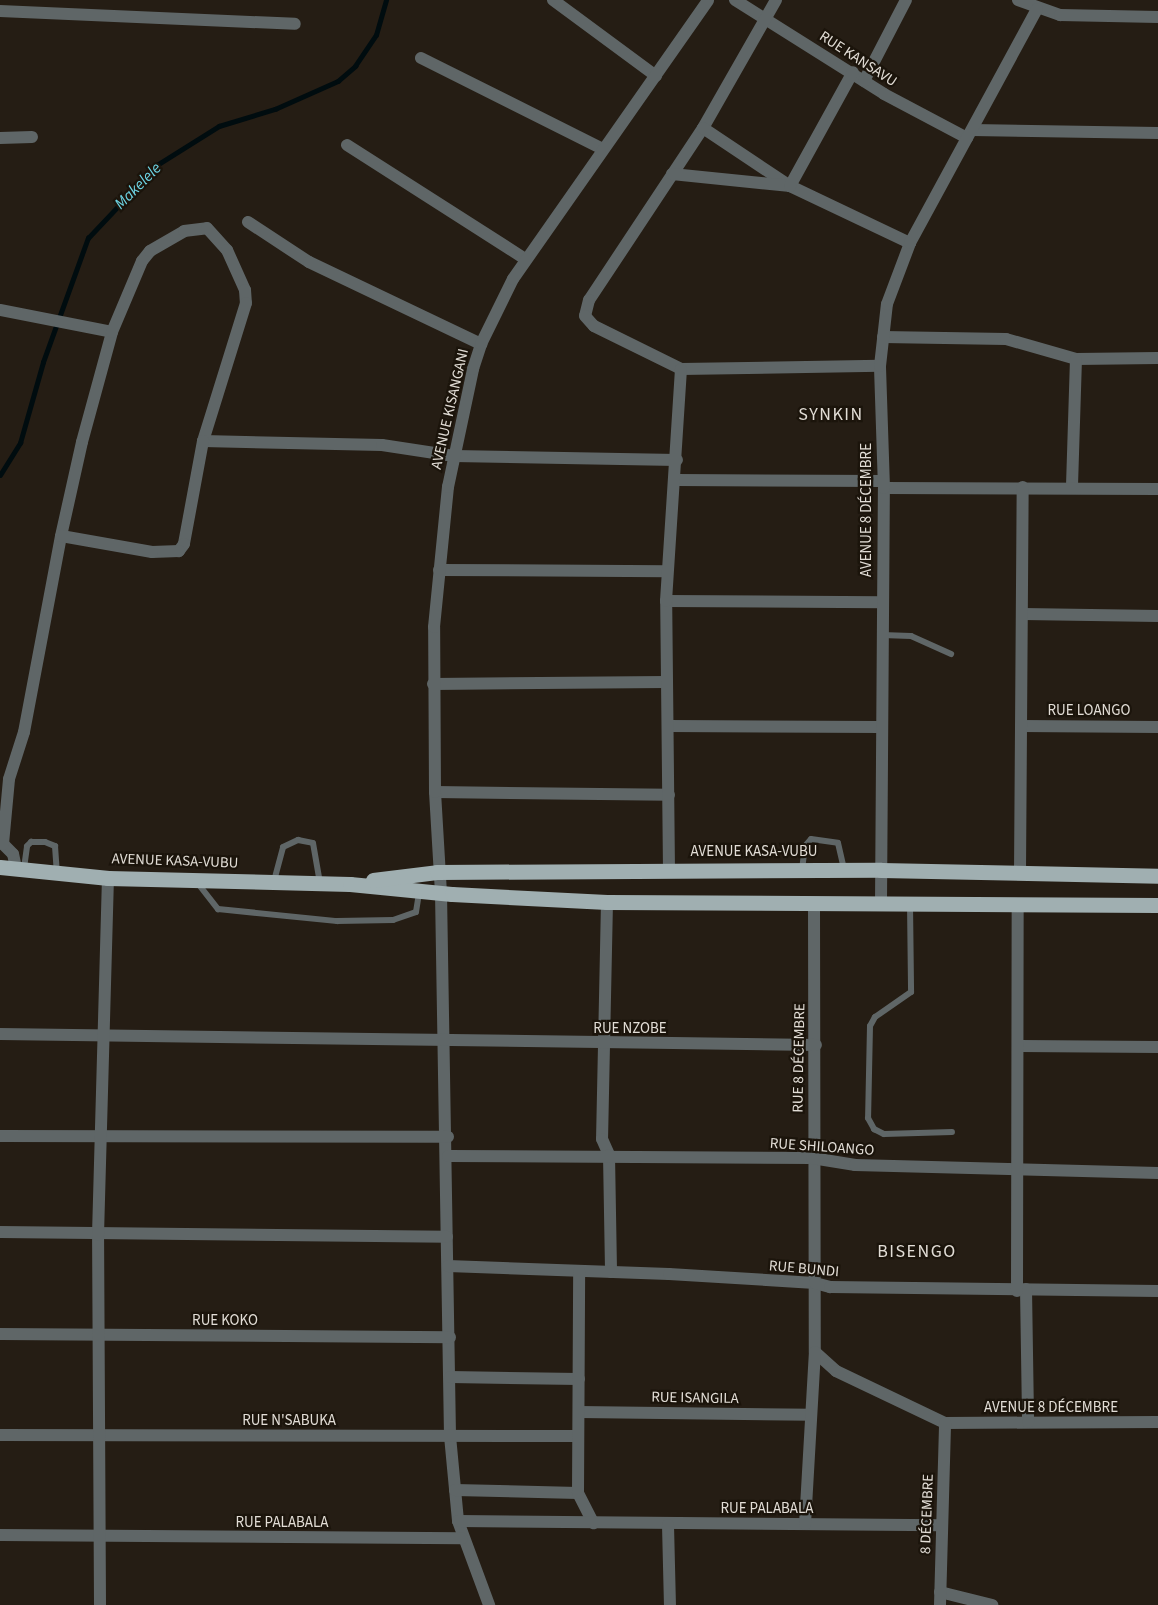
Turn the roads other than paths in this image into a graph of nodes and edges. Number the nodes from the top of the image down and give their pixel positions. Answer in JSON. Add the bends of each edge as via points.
{"nodes":[{"id":1,"x":553,"y":0,"type":"edge"},
{"id":2,"x":708,"y":0,"type":"edge"},
{"id":3,"x":735,"y":0,"type":"edge"},
{"id":4,"x":776,"y":0,"type":"edge"},
{"id":5,"x":906,"y":0,"type":"edge"},
{"id":6,"x":1018,"y":0,"type":"edge"},
{"id":7,"x":33,"y":5,"type":"edge"},
{"id":8,"x":1037,"y":9,"type":"junction"},
{"id":9,"x":0,"y":11,"type":"edge"},
{"id":10,"x":1158,"y":16,"type":"edge"},
{"id":11,"x":766,"y":19,"type":"junction"},
{"id":12,"x":295,"y":24,"type":"dead end"},
{"id":13,"x":421,"y":58,"type":"dead end"},
{"id":14,"x":853,"y":72,"type":"junction"},
{"id":15,"x":656,"y":76,"type":"junction"},
{"id":16,"x":864,"y":81,"type":"junction"},
{"id":17,"x":703,"y":128,"type":"junction"},
{"id":18,"x":970,"y":134,"type":"junction"},
{"id":19,"x":1158,"y":134,"type":"edge"},
{"id":20,"x":32,"y":136,"type":"dead end"},
{"id":21,"x":0,"y":138,"type":"edge"},
{"id":22,"x":347,"y":145,"type":"dead end"},
{"id":23,"x":603,"y":149,"type":"junction"},
{"id":24,"x":672,"y":174,"type":"junction"},
{"id":25,"x":790,"y":186,"type":"junction"},
{"id":26,"x":248,"y":222,"type":"dead end"},
{"id":27,"x":910,"y":243,"type":"junction"},
{"id":28,"x":525,"y":259,"type":"junction"},
{"id":29,"x":0,"y":310,"type":"edge"},
{"id":30,"x":112,"y":332,"type":"junction"},
{"id":31,"x":883,"y":337,"type":"junction"},
{"id":32,"x":481,"y":344,"type":"junction"},
{"id":33,"x":1158,"y":358,"type":"edge"},
{"id":34,"x":1076,"y":359,"type":"junction"},
{"id":35,"x":880,"y":366,"type":"junction"},
{"id":36,"x":681,"y":369,"type":"junction"},
{"id":37,"x":203,"y":441,"type":"junction"},
{"id":38,"x":454,"y":456,"type":"junction"},
{"id":39,"x":677,"y":460,"type":"junction"},
{"id":40,"x":676,"y":480,"type":"junction"},
{"id":41,"x":883,"y":484,"type":"junction"},
{"id":42,"x":1072,"y":486,"type":"junction"},
{"id":43,"x":1023,"y":487,"type":"junction"},
{"id":44,"x":1158,"y":489,"type":"edge"},
{"id":45,"x":61,"y":536,"type":"junction"},
{"id":46,"x":439,"y":570,"type":"junction"},
{"id":47,"x":667,"y":571,"type":"junction"},
{"id":48,"x":666,"y":601,"type":"junction"},
{"id":49,"x":882,"y":602,"type":"junction"},
{"id":50,"x":1023,"y":614,"type":"junction"},
{"id":51,"x":1158,"y":616,"type":"edge"},
{"id":52,"x":882,"y":635,"type":"junction"},
{"id":53,"x":951,"y":654,"type":"dead end"},
{"id":54,"x":666,"y":682,"type":"junction"},
{"id":55,"x":433,"y":684,"type":"junction"},
{"id":56,"x":668,"y":726,"type":"junction"},
{"id":57,"x":1021,"y":726,"type":"junction"},
{"id":58,"x":881,"y":727,"type":"junction"},
{"id":59,"x":1158,"y":727,"type":"edge"},
{"id":60,"x":435,"y":792,"type":"junction"},
{"id":61,"x":669,"y":795,"type":"junction"},
{"id":62,"x":0,"y":867,"type":"edge"},
{"id":63,"x":20,"y":869,"type":"junction"},
{"id":64,"x":802,"y":870,"type":"junction"},
{"id":65,"x":844,"y":870,"type":"junction"},
{"id":66,"x":881,"y":870,"type":"junction"},
{"id":67,"x":669,"y":871,"type":"junction"},
{"id":68,"x":57,"y":872,"type":"junction"},
{"id":69,"x":437,"y":872,"type":"junction"},
{"id":70,"x":1020,"y":872,"type":"junction"},
{"id":71,"x":1158,"y":876,"type":"edge"},
{"id":72,"x":108,"y":878,"type":"junction"},
{"id":73,"x":196,"y":881,"type":"junction"},
{"id":74,"x":274,"y":882,"type":"junction"},
{"id":75,"x":320,"y":883,"type":"junction"},
{"id":76,"x":350,"y":884,"type":"junction"},
{"id":77,"x":419,"y":891,"type":"junction"},
{"id":78,"x":441,"y":893,"type":"junction"},
{"id":79,"x":606,"y":902,"type":"junction"},
{"id":80,"x":814,"y":903,"type":"junction"},
{"id":81,"x":881,"y":903,"type":"junction"},
{"id":82,"x":910,"y":904,"type":"junction"},
{"id":83,"x":1018,"y":904,"type":"junction"},
{"id":84,"x":1158,"y":905,"type":"edge"},
{"id":85,"x":0,"y":1034,"type":"edge"},
{"id":86,"x":102,"y":1036,"type":"junction"},
{"id":87,"x":444,"y":1040,"type":"junction"},
{"id":88,"x":601,"y":1044,"type":"junction"},
{"id":89,"x":816,"y":1045,"type":"junction"},
{"id":90,"x":1020,"y":1046,"type":"junction"},
{"id":91,"x":1158,"y":1047,"type":"edge"},
{"id":92,"x":952,"y":1132,"type":"dead end"},
{"id":93,"x":0,"y":1136,"type":"edge"},
{"id":94,"x":447,"y":1137,"type":"junction"},
{"id":95,"x":99,"y":1138,"type":"junction"},
{"id":96,"x":609,"y":1155,"type":"junction"},
{"id":97,"x":448,"y":1156,"type":"junction"},
{"id":98,"x":812,"y":1158,"type":"junction"},
{"id":99,"x":1019,"y":1171,"type":"junction"},
{"id":100,"x":1158,"y":1173,"type":"edge"},
{"id":101,"x":0,"y":1232,"type":"edge"},
{"id":102,"x":98,"y":1235,"type":"junction"},
{"id":103,"x":447,"y":1237,"type":"junction"},
{"id":104,"x":448,"y":1266,"type":"junction"},
{"id":105,"x":579,"y":1271,"type":"junction"},
{"id":106,"x":611,"y":1272,"type":"junction"},
{"id":107,"x":815,"y":1283,"type":"junction"},
{"id":108,"x":1022,"y":1290,"type":"junction"},
{"id":109,"x":1158,"y":1291,"type":"edge"},
{"id":110,"x":0,"y":1334,"type":"edge"},
{"id":111,"x":99,"y":1335,"type":"junction"},
{"id":112,"x":450,"y":1337,"type":"junction"},
{"id":113,"x":815,"y":1352,"type":"junction"},
{"id":114,"x":450,"y":1377,"type":"junction"},
{"id":115,"x":579,"y":1379,"type":"junction"},
{"id":116,"x":579,"y":1412,"type":"junction"},
{"id":117,"x":811,"y":1415,"type":"junction"},
{"id":118,"x":1028,"y":1422,"type":"junction"},
{"id":119,"x":1158,"y":1422,"type":"edge"},
{"id":120,"x":945,"y":1424,"type":"junction"},
{"id":121,"x":0,"y":1435,"type":"edge"},
{"id":122,"x":100,"y":1436,"type":"junction"},
{"id":123,"x":450,"y":1436,"type":"junction"},
{"id":124,"x":577,"y":1436,"type":"junction"},
{"id":125,"x":455,"y":1490,"type":"junction"},
{"id":126,"x":578,"y":1493,"type":"junction"},
{"id":127,"x":458,"y":1521,"type":"junction"},
{"id":128,"x":593,"y":1523,"type":"junction"},
{"id":129,"x":805,"y":1524,"type":"junction"},
{"id":130,"x":668,"y":1525,"type":"junction"},
{"id":131,"x":940,"y":1525,"type":"junction"},
{"id":132,"x":0,"y":1535,"type":"edge"},
{"id":133,"x":102,"y":1538,"type":"junction"},
{"id":134,"x":462,"y":1538,"type":"junction"},
{"id":135,"x":940,"y":1592,"type":"junction"},
{"id":136,"x":100,"y":1605,"type":"edge"},
{"id":137,"x":489,"y":1605,"type":"edge"},
{"id":138,"x":670,"y":1605,"type":"edge"},
{"id":139,"x":940,"y":1605,"type":"edge"},
{"id":140,"x":992,"y":1605,"type":"edge"}],
"edges":[{"from":1,"to":15,"type":"street"},
{"from":2,"to":15,"type":"street","name":"AVENUE KISANGANI"},
{"from":3,"to":11,"type":"street","name":"RUE KANSAVU"},
{"from":4,"to":11,"type":"street"},
{"from":5,"to":16,"type":"street"},
{"from":6,"to":8,"type":"street"},
{"from":7,"to":9,"type":"street"},
{"from":7,"to":12,"type":"street"},
{"from":8,"to":10,"type":"street","via":[[1087,17]]},
{"from":8,"to":18,"type":"street","name":"AVENUE 8 DÉCEMBRE"},
{"from":11,"to":14,"type":"street","name":"RUE KANSAVU"},
{"from":11,"to":17,"type":"street"},
{"from":13,"to":23,"type":"street"},
{"from":14,"to":16,"type":"street","name":"RUE KANSAVU"},
{"from":14,"to":25,"type":"street"},
{"from":15,"to":23,"type":"street","name":"AVENUE KISANGANI"},
{"from":16,"to":18,"type":"street","name":"RUE KANSAVU"},
{"from":17,"to":24,"type":"street"},
{"from":17,"to":25,"type":"street"},
{"from":18,"to":19,"type":"street","name":"RUE KANSAVU"},
{"from":18,"to":27,"type":"street","name":"AVENUE 8 DÉCEMBRE"},
{"from":20,"to":21,"type":"street"},
{"from":22,"to":28,"type":"street"},
{"from":23,"to":28,"type":"street","name":"AVENUE KISANGANI"},
{"from":24,"to":25,"type":"street"},
{"from":24,"to":36,"type":"street","via":[[589,300],[585,316],[594,326]]},
{"from":25,"to":27,"type":"street"},
{"from":26,"to":32,"type":"street","via":[[309,262]]},
{"from":27,"to":31,"type":"street","name":"AVENUE 8 DÉCEMBRE","via":[[890,291]]},
{"from":28,"to":32,"type":"street","name":"AVENUE KISANGANI"},
{"from":29,"to":30,"type":"street"},
{"from":30,"to":37,"type":"street","via":[[150,251],[184,231],[200,228],[218,237],[245,290],[246,303]]},
{"from":30,"to":45,"type":"street"},
{"from":31,"to":34,"type":"street","via":[[1006,339]]},
{"from":31,"to":35,"type":"street","name":"AVENUE 8 DÉCEMBRE"},
{"from":32,"to":38,"type":"street","name":"AVENUE KISANGANI"},
{"from":33,"to":34,"type":"street"},
{"from":34,"to":42,"type":"street"},
{"from":35,"to":36,"type":"street"},
{"from":35,"to":41,"type":"street","name":"AVENUE 8 DÉCEMBRE"},
{"from":36,"to":39,"type":"street"},
{"from":37,"to":38,"type":"street","via":[[382,445]]},
{"from":37,"to":45,"type":"street","via":[[179,551],[152,552]]},
{"from":38,"to":39,"type":"street"},
{"from":38,"to":46,"type":"street","name":"AVENUE KISANGANI"},
{"from":39,"to":40,"type":"street"},
{"from":40,"to":41,"type":"street"},
{"from":40,"to":47,"type":"street"},
{"from":41,"to":43,"type":"street"},
{"from":41,"to":49,"type":"street","name":"AVENUE 8 DÉCEMBRE"},
{"from":42,"to":43,"type":"street"},
{"from":42,"to":44,"type":"street"},
{"from":43,"to":50,"type":"street"},
{"from":45,"to":63,"type":"street","via":[[24,732],[9,779],[3,844]]},
{"from":46,"to":47,"type":"street"},
{"from":46,"to":55,"type":"street","name":"AVENUE KISANGANI"},
{"from":47,"to":48,"type":"street"},
{"from":48,"to":49,"type":"street"},
{"from":48,"to":54,"type":"street"},
{"from":49,"to":52,"type":"street","name":"AVENUE 8 DÉCEMBRE"},
{"from":50,"to":51,"type":"street"},
{"from":50,"to":57,"type":"street"},
{"from":52,"to":53,"type":"lane","via":[[911,636]]},
{"from":52,"to":58,"type":"street","name":"AVENUE 8 DÉCEMBRE"},
{"from":54,"to":55,"type":"street"},
{"from":54,"to":56,"type":"street"},
{"from":55,"to":60,"type":"street","name":"AVENUE KISANGANI"},
{"from":56,"to":58,"type":"street"},
{"from":56,"to":61,"type":"street"},
{"from":57,"to":59,"type":"street","name":"RUE LOANGO"},
{"from":57,"to":70,"type":"street"},
{"from":58,"to":66,"type":"street","name":"AVENUE 8 DÉCEMBRE"},
{"from":60,"to":61,"type":"street"},
{"from":60,"to":69,"type":"street","name":"AVENUE KISANGANI"},
{"from":61,"to":67,"type":"street"},
{"from":62,"to":63,"type":"main road","name":"AVENUE KASA-VUBU"},
{"from":63,"to":68,"type":"main road","name":"AVENUE KASA-VUBU"},
{"from":63,"to":68,"type":"lane","via":[[27,846],[31,842],[45,842],[55,846]]},
{"from":64,"to":65,"type":"main road","name":"AVENUE KASA-VUBU"},
{"from":64,"to":65,"type":"lane","via":[[805,846],[811,839],[838,843]]},
{"from":64,"to":67,"type":"main road","name":"AVENUE KASA-VUBU"},
{"from":65,"to":66,"type":"main road","name":"AVENUE KASA-VUBU"},
{"from":66,"to":70,"type":"main road","name":"AVENUE KASA-VUBU"},
{"from":66,"to":81,"type":"street","name":"AVENUE 8 DÉCEMBRE"},
{"from":67,"to":69,"type":"main road","name":"AVENUE KASA-VUBU"},
{"from":68,"to":72,"type":"main road","name":"AVENUE KASA-VUBU"},
{"from":69,"to":76,"type":"main road","name":"AVENUE KASA-VUBU"},
{"from":69,"to":78,"type":"street","name":"AVENUE KISANGANI"},
{"from":70,"to":71,"type":"main road","name":"AVENUE KASA-VUBU"},
{"from":72,"to":73,"type":"main road","name":"AVENUE KASA-VUBU"},
{"from":72,"to":86,"type":"street"},
{"from":73,"to":74,"type":"main road","name":"AVENUE KASA-VUBU"},
{"from":73,"to":77,"type":"lane","via":[[218,909],[337,921],[393,920],[416,912]]},
{"from":74,"to":75,"type":"main road","name":"AVENUE KASA-VUBU"},
{"from":74,"to":75,"type":"lane","via":[[283,847],[298,840],[314,843]]},
{"from":75,"to":76,"type":"main road","name":"AVENUE KASA-VUBU"},
{"from":76,"to":77,"type":"main road","name":"AVENUE KASA-VUBU"},
{"from":77,"to":78,"type":"main road","name":"AVENUE KASA-VUBU"},
{"from":78,"to":79,"type":"main road","name":"AVENUE KASA-VUBU"},
{"from":78,"to":87,"type":"street","name":"AVENUE KISANGANI"},
{"from":79,"to":80,"type":"main road","name":"AVENUE KASA-VUBU"},
{"from":79,"to":88,"type":"street"},
{"from":80,"to":81,"type":"main road","name":"AVENUE KASA-VUBU"},
{"from":80,"to":89,"type":"street","name":"RUE 8 DÉCEMBRE"},
{"from":81,"to":82,"type":"main road","name":"AVENUE KASA-VUBU"},
{"from":82,"to":83,"type":"main road","name":"AVENUE KASA-VUBU"},
{"from":82,"to":92,"type":"lane","via":[[911,992],[875,1017],[870,1026],[868,1118],[874,1129],[884,1134]]},
{"from":83,"to":84,"type":"main road","name":"AVENUE KASA-VUBU"},
{"from":83,"to":90,"type":"street"},
{"from":85,"to":86,"type":"street","name":"RUE NZOBE"},
{"from":86,"to":87,"type":"street","name":"RUE NZOBE"},
{"from":86,"to":95,"type":"street"},
{"from":87,"to":88,"type":"street","name":"RUE NZOBE"},
{"from":87,"to":94,"type":"street","name":"AVENUE KISANGANI"},
{"from":88,"to":89,"type":"street","name":"RUE NZOBE"},
{"from":88,"to":96,"type":"street","via":[[602,1138]]},
{"from":89,"to":98,"type":"street","name":"RUE 8 DÉCEMBRE"},
{"from":90,"to":91,"type":"street"},
{"from":90,"to":99,"type":"street"},
{"from":93,"to":95,"type":"street"},
{"from":94,"to":95,"type":"street"},
{"from":94,"to":97,"type":"street","name":"AVENUE KISANGANI"},
{"from":95,"to":102,"type":"street"},
{"from":96,"to":97,"type":"street","name":"RUE SHILOANGO"},
{"from":96,"to":98,"type":"street","name":"RUE SHILOANGO"},
{"from":96,"to":106,"type":"street"},
{"from":97,"to":103,"type":"street","name":"AVENUE KISANGANI"},
{"from":98,"to":99,"type":"street","name":"RUE SHILOANGO","via":[[855,1166]]},
{"from":98,"to":107,"type":"street","name":"RUE 8 DÉCEMBRE"},
{"from":99,"to":100,"type":"street","name":"RUE SHILOANGO"},
{"from":99,"to":108,"type":"street"},
{"from":101,"to":102,"type":"street"},
{"from":102,"to":103,"type":"street"},
{"from":102,"to":111,"type":"street"},
{"from":103,"to":104,"type":"street","name":"AVENUE KISANGANI"},
{"from":104,"to":105,"type":"street","name":"RUE BUNDI"},
{"from":104,"to":112,"type":"street","name":"AVENUE KISANGANI"},
{"from":105,"to":106,"type":"street","name":"RUE BUNDI"},
{"from":105,"to":115,"type":"street"},
{"from":106,"to":107,"type":"street","name":"RUE BUNDI"},
{"from":107,"to":108,"type":"street","name":"RUE BUNDI","via":[[830,1287]]},
{"from":107,"to":113,"type":"street","name":"RUE 8 DÉCEMBRE"},
{"from":108,"to":109,"type":"street","name":"RUE BUNDI"},
{"from":108,"to":118,"type":"street"},
{"from":110,"to":111,"type":"street","name":"RUE KOKO"},
{"from":111,"to":112,"type":"street","name":"RUE KOKO"},
{"from":111,"to":122,"type":"street"},
{"from":112,"to":114,"type":"street","name":"AVENUE KISANGANI"},
{"from":113,"to":117,"type":"street","name":"RUE 8 DÉCEMBRE"},
{"from":113,"to":120,"type":"street","via":[[836,1371]]},
{"from":114,"to":115,"type":"street"},
{"from":114,"to":123,"type":"street","name":"AVENUE KISANGANI"},
{"from":115,"to":116,"type":"street"},
{"from":116,"to":117,"type":"street","name":"RUE ISANGILA"},
{"from":116,"to":124,"type":"street"},
{"from":117,"to":129,"type":"street","name":"RUE 8 DÉCEMBRE"},
{"from":118,"to":119,"type":"street","name":"AVENUE 8 DÉCEMBRE"},
{"from":118,"to":120,"type":"street","name":"AVENUE 8 DÉCEMBRE"},
{"from":120,"to":131,"type":"street","name":"8 DÉCEMBRE"},
{"from":121,"to":122,"type":"street","name":"RUE N'SABUKA"},
{"from":122,"to":123,"type":"street","name":"RUE N'SABUKA"},
{"from":122,"to":133,"type":"street"},
{"from":123,"to":124,"type":"street","name":"RUE N'SABUKA"},
{"from":123,"to":125,"type":"street","name":"AVENUE KISANGANI"},
{"from":124,"to":126,"type":"street"},
{"from":125,"to":126,"type":"street"},
{"from":125,"to":127,"type":"street","name":"AVENUE KISANGANI"},
{"from":126,"to":128,"type":"street"},
{"from":127,"to":128,"type":"street","name":"RUE PALABALA"},
{"from":127,"to":134,"type":"street","name":"AVENUE KISANGANI"},
{"from":128,"to":130,"type":"street","name":"RUE PALABALA"},
{"from":129,"to":130,"type":"street","name":"RUE PALABALA"},
{"from":129,"to":131,"type":"street","name":"RUE PALABALA"},
{"from":130,"to":138,"type":"street"},
{"from":131,"to":135,"type":"street","name":"8 DÉCEMBRE"},
{"from":132,"to":133,"type":"street","name":"RUE PALABALA"},
{"from":133,"to":134,"type":"street","name":"RUE PALABALA"},
{"from":133,"to":136,"type":"street"},
{"from":134,"to":137,"type":"street","name":"AVENUE KISANGANI"},
{"from":135,"to":139,"type":"street","name":"8 DÉCEMBRE"},
{"from":135,"to":140,"type":"street"}]}
